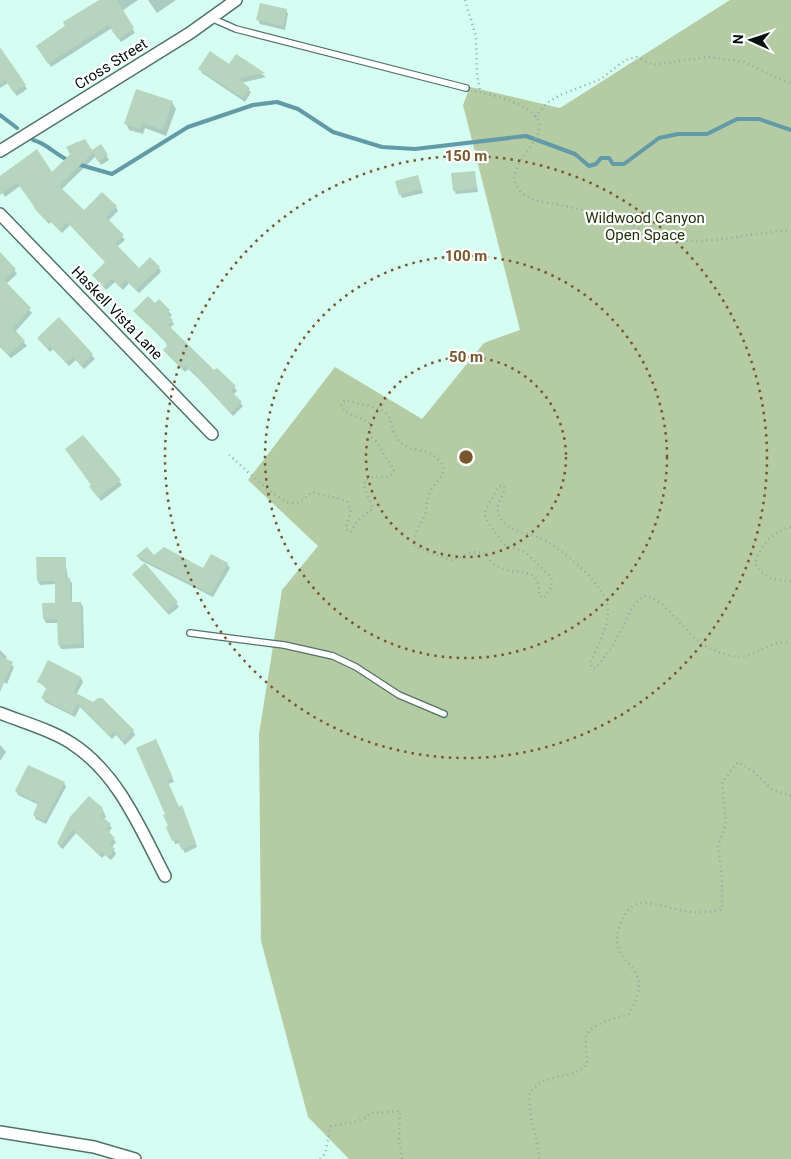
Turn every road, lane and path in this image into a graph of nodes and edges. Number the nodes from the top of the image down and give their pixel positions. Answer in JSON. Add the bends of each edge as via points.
{"nodes":[{"id":1,"x":236,"y":0,"type":"edge"},
{"id":2,"x":465,"y":0,"type":"edge"},
{"id":3,"x":210,"y":18,"type":"junction"},
{"id":4,"x":791,"y":84,"type":"edge"},
{"id":5,"x":466,"y":88,"type":"joint"},
{"id":6,"x":480,"y":92,"type":"junction"},
{"id":7,"x":535,"y":117,"type":"junction"},
{"id":8,"x":0,"y":152,"type":"edge"},
{"id":9,"x":0,"y":214,"type":"edge"},
{"id":10,"x":791,"y":231,"type":"edge"},
{"id":11,"x":212,"y":434,"type":"dead end"},
{"id":12,"x":229,"y":455,"type":"dead end"},
{"id":13,"x":791,"y":527,"type":"edge"},
{"id":14,"x":791,"y":581,"type":"edge"},
{"id":15,"x":190,"y":634,"type":"dead end"},
{"id":16,"x":791,"y":643,"type":"edge"},
{"id":17,"x":0,"y":714,"type":"edge"},
{"id":18,"x":444,"y":714,"type":"dead end"},
{"id":19,"x":791,"y":796,"type":"edge"},
{"id":20,"x":165,"y":876,"type":"dead end"},
{"id":21,"x":0,"y":1132,"type":"edge"},
{"id":22,"x":135,"y":1159,"type":"edge"},
{"id":23,"x":320,"y":1159,"type":"edge"},
{"id":24,"x":402,"y":1159,"type":"edge"},
{"id":25,"x":539,"y":1159,"type":"edge"}],
"edges":[{"from":1,"to":3,"type":"street","name":"Cross Street"},
{"from":2,"to":6,"type":"path","via":[[476,36]]},
{"from":3,"to":5,"type":"lane","via":[[245,32]]},
{"from":3,"to":8,"type":"street","name":"Cross Street"},
{"from":4,"to":7,"type":"path","via":[[744,62],[708,56],[654,65],[637,58],[624,60],[601,79],[560,95],[547,103]]},
{"from":5,"to":6,"type":"path"},
{"from":6,"to":7,"type":"path","via":[[518,104]]},
{"from":7,"to":10,"type":"path","via":[[538,126],[535,143],[514,172],[514,181],[521,192],[534,199],[602,215],[665,237],[691,241]]},
{"from":9,"to":11,"type":"street","name":"Haskell Vista Lane"},
{"from":12,"to":16,"type":"path","via":[[275,496],[287,502],[298,502],[312,492],[347,501],[351,507],[346,528],[350,533],[357,521],[373,508],[364,486],[365,480],[389,477],[394,470],[372,438],[369,422],[344,411],[341,404],[346,400],[383,411],[389,417],[392,432],[403,445],[433,455],[444,470],[429,493],[426,510],[414,538],[415,547],[453,561],[469,553],[483,552],[498,567],[533,575],[540,584],[539,596],[545,597],[552,586],[551,577],[525,552],[503,544],[485,518],[490,499],[499,486],[504,486],[497,508],[500,520],[513,530],[539,538],[570,556],[608,601],[608,619],[590,663],[592,668],[596,668],[613,646],[633,606],[643,596],[650,597],[674,614],[687,633],[704,645],[733,656],[746,655],[775,643]]},
{"from":13,"to":14,"type":"path","via":[[770,538],[758,552],[756,564],[762,575]]},
{"from":15,"to":18,"type":"lane","via":[[284,645],[332,656],[356,667],[399,695]]},
{"from":17,"to":20,"type":"street","via":[[70,742],[98,763],[127,803]]},
{"from":19,"to":25,"type":"path","via":[[771,789],[738,762],[722,782],[726,824],[718,846],[722,909],[714,912],[689,911],[640,902],[626,913],[616,945],[638,974],[640,986],[636,1001],[630,1014],[602,1022],[586,1036],[587,1065],[579,1072],[540,1081],[530,1092],[530,1114]]},
{"from":21,"to":22,"type":"street","via":[[94,1147]]},
{"from":23,"to":24,"type":"path","via":[[325,1154],[331,1126],[366,1118],[370,1113],[395,1110],[400,1111],[398,1139]]}]}
